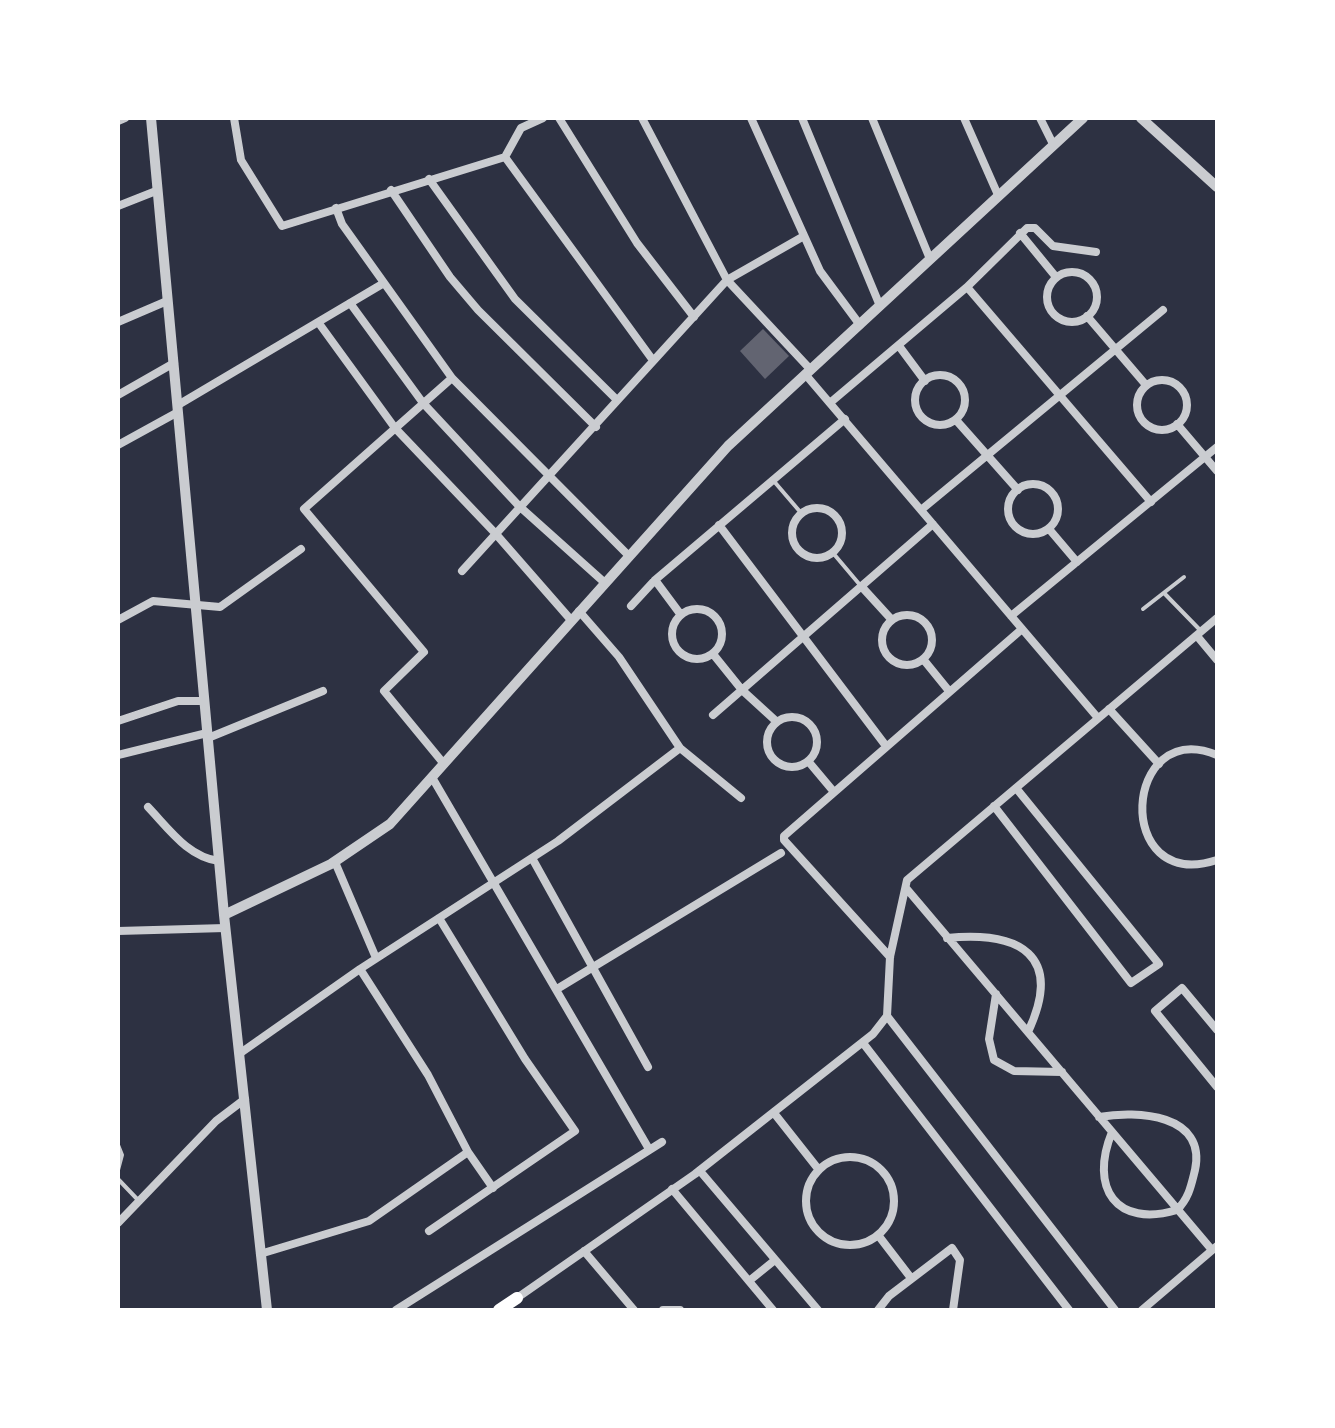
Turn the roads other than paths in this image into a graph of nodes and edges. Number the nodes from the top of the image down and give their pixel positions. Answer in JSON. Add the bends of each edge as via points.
{"nodes":[{"id":1,"x":125,"y":118,"type":"edge"},
{"id":2,"x":234,"y":118,"type":"edge"},
{"id":3,"x":543,"y":118,"type":"edge"},
{"id":4,"x":559,"y":118,"type":"edge"},
{"id":5,"x":642,"y":118,"type":"edge"},
{"id":6,"x":751,"y":118,"type":"edge"},
{"id":7,"x":802,"y":118,"type":"edge"},
{"id":8,"x":872,"y":118,"type":"edge"},
{"id":9,"x":964,"y":118,"type":"edge"},
{"id":10,"x":1040,"y":118,"type":"edge"},
{"id":11,"x":1141,"y":118,"type":"edge"},
{"id":12,"x":154,"y":119,"type":"edge"},
{"id":13,"x":1078,"y":120,"type":"edge"},
{"id":14,"x":118,"y":121,"type":"edge"},
{"id":15,"x":1053,"y":144,"type":"junction"},
{"id":16,"x":505,"y":157,"type":"junction"},
{"id":17,"x":429,"y":179,"type":"junction"},
{"id":18,"x":1217,"y":187,"type":"edge"},
{"id":19,"x":391,"y":190,"type":"junction"},
{"id":20,"x":156,"y":191,"type":"junction"},
{"id":21,"x":998,"y":195,"type":"junction"},
{"id":22,"x":118,"y":206,"type":"edge"},
{"id":23,"x":336,"y":208,"type":"junction"},
{"id":24,"x":1020,"y":233,"type":"junction"},
{"id":25,"x":804,"y":236,"type":"junction"},
{"id":26,"x":1096,"y":252,"type":"dead end"},
{"id":27,"x":930,"y":259,"type":"junction"},
{"id":28,"x":1056,"y":277,"type":"junction"},
{"id":29,"x":727,"y":280,"type":"junction"},
{"id":30,"x":384,"y":283,"type":"junction"},
{"id":31,"x":967,"y":287,"type":"junction"},
{"id":32,"x":167,"y":301,"type":"junction"},
{"id":33,"x":350,"y":303,"type":"junction"},
{"id":34,"x":880,"y":306,"type":"junction"},
{"id":35,"x":1163,"y":310,"type":"dead end"},
{"id":36,"x":1087,"y":316,"type":"junction"},
{"id":37,"x":694,"y":317,"type":"junction"},
{"id":38,"x":118,"y":322,"type":"edge"},
{"id":39,"x":318,"y":322,"type":"junction"},
{"id":40,"x":860,"y":325,"type":"junction"},
{"id":41,"x":899,"y":346,"type":"junction"},
{"id":42,"x":1116,"y":351,"type":"junction"},
{"id":43,"x":652,"y":359,"type":"junction"},
{"id":44,"x":174,"y":363,"type":"junction"},
{"id":45,"x":808,"y":372,"type":"junction"},
{"id":46,"x":452,"y":378,"type":"junction"},
{"id":47,"x":925,"y":381,"type":"junction"},
{"id":48,"x":1146,"y":385,"type":"junction"},
{"id":49,"x":118,"y":395,"type":"edge"},
{"id":50,"x":1060,"y":395,"type":"junction"},
{"id":51,"x":616,"y":399,"type":"junction"},
{"id":52,"x":831,"y":402,"type":"junction"},
{"id":53,"x":423,"y":403,"type":"junction"},
{"id":54,"x":178,"y":408,"type":"junction"},
{"id":55,"x":845,"y":419,"type":"junction"},
{"id":56,"x":956,"y":420,"type":"junction"},
{"id":57,"x":1177,"y":424,"type":"junction"},
{"id":58,"x":596,"y":427,"type":"junction"},
{"id":59,"x":395,"y":428,"type":"junction"},
{"id":60,"x":118,"y":445,"type":"edge"},
{"id":61,"x":1217,"y":447,"type":"edge"},
{"id":62,"x":988,"y":455,"type":"junction"},
{"id":63,"x":1205,"y":457,"type":"junction"},
{"id":64,"x":1217,"y":471,"type":"edge"},
{"id":65,"x":546,"y":474,"type":"junction"},
{"id":66,"x":772,"y":479,"type":"junction"},
{"id":67,"x":1018,"y":490,"type":"junction"},
{"id":68,"x":1151,"y":502,"type":"junction"},
{"id":69,"x":519,"y":506,"type":"junction"},
{"id":70,"x":921,"y":510,"type":"junction"},
{"id":71,"x":802,"y":514,"type":"junction"},
{"id":72,"x":933,"y":524,"type":"junction"},
{"id":73,"x":719,"y":525,"type":"junction"},
{"id":74,"x":1049,"y":529,"type":"junction"},
{"id":75,"x":495,"y":533,"type":"junction"},
{"id":76,"x":301,"y":549,"type":"dead end"},
{"id":77,"x":833,"y":553,"type":"junction"},
{"id":78,"x":629,"y":556,"type":"junction"},
{"id":79,"x":1077,"y":562,"type":"junction"},
{"id":80,"x":462,"y":571,"type":"dead end"},
{"id":81,"x":1184,"y":577,"type":"dead end"},
{"id":82,"x":655,"y":580,"type":"junction"},
{"id":83,"x":605,"y":583,"type":"junction"},
{"id":84,"x":861,"y":586,"type":"junction"},
{"id":85,"x":1164,"y":593,"type":"junction"},
{"id":86,"x":196,"y":606,"type":"junction"},
{"id":87,"x":631,"y":606,"type":"dead end"},
{"id":88,"x":1143,"y":609,"type":"dead end"},
{"id":89,"x":681,"y":615,"type":"junction"},
{"id":90,"x":575,"y":616,"type":"junction"},
{"id":91,"x":1011,"y":616,"type":"junction"},
{"id":92,"x":1217,"y":619,"type":"edge"},
{"id":93,"x":118,"y":620,"type":"edge"},
{"id":94,"x":892,"y":620,"type":"junction"},
{"id":95,"x":1022,"y":629,"type":"junction"},
{"id":96,"x":1199,"y":634,"type":"junction"},
{"id":97,"x":803,"y":636,"type":"junction"},
{"id":98,"x":713,"y":654,"type":"junction"},
{"id":99,"x":923,"y":659,"type":"junction"},
{"id":100,"x":1217,"y":660,"type":"edge"},
{"id":101,"x":742,"y":690,"type":"junction"},
{"id":102,"x":323,"y":691,"type":"dead end"},
{"id":103,"x":949,"y":691,"type":"junction"},
{"id":104,"x":204,"y":701,"type":"junction"},
{"id":105,"x":1109,"y":709,"type":"junction"},
{"id":106,"x":713,"y":715,"type":"dead end"},
{"id":107,"x":1098,"y":718,"type":"junction"},
{"id":108,"x":118,"y":721,"type":"edge"},
{"id":109,"x":777,"y":722,"type":"junction"},
{"id":110,"x":208,"y":736,"type":"junction"},
{"id":111,"x":886,"y":746,"type":"junction"},
{"id":112,"x":680,"y":748,"type":"junction"},
{"id":113,"x":118,"y":755,"type":"edge"},
{"id":114,"x":1217,"y":755,"type":"edge"},
{"id":115,"x":808,"y":761,"type":"junction"},
{"id":116,"x":444,"y":764,"type":"junction"},
{"id":117,"x":1159,"y":764,"type":"junction"},
{"id":118,"x":433,"y":779,"type":"junction"},
{"id":119,"x":1016,"y":788,"type":"junction"},
{"id":120,"x":834,"y":792,"type":"junction"},
{"id":121,"x":741,"y":798,"type":"dead end"},
{"id":122,"x":994,"y":806,"type":"junction"},
{"id":123,"x":148,"y":807,"type":"dead end"},
{"id":124,"x":781,"y":853,"type":"dead end"},
{"id":125,"x":532,"y":858,"type":"junction"},
{"id":126,"x":1217,"y":860,"type":"edge"},
{"id":127,"x":219,"y":861,"type":"junction"},
{"id":128,"x":335,"y":862,"type":"junction"},
{"id":129,"x":495,"y":881,"type":"junction"},
{"id":130,"x":906,"y":888,"type":"junction"},
{"id":131,"x":224,"y":915,"type":"junction"},
{"id":132,"x":439,"y":918,"type":"junction"},
{"id":133,"x":225,"y":928,"type":"junction"},
{"id":134,"x":118,"y":931,"type":"edge"},
{"id":135,"x":947,"y":938,"type":"junction"},
{"id":136,"x":890,"y":957,"type":"junction"},
{"id":137,"x":376,"y":958,"type":"junction"},
{"id":138,"x":592,"y":968,"type":"junction"},
{"id":139,"x":360,"y":969,"type":"junction"},
{"id":140,"x":557,"y":989,"type":"junction"},
{"id":141,"x":996,"y":994,"type":"junction"},
{"id":142,"x":887,"y":1016,"type":"junction"},
{"id":143,"x":1217,"y":1030,"type":"edge"},
{"id":144,"x":1028,"y":1032,"type":"junction"},
{"id":145,"x":863,"y":1043,"type":"junction"},
{"id":146,"x":239,"y":1054,"type":"junction"},
{"id":147,"x":648,"y":1067,"type":"dead end"},
{"id":148,"x":1062,"y":1072,"type":"junction"},
{"id":149,"x":1217,"y":1087,"type":"edge"},
{"id":150,"x":245,"y":1099,"type":"junction"},
{"id":151,"x":774,"y":1113,"type":"junction"},
{"id":152,"x":1099,"y":1117,"type":"junction"},
{"id":153,"x":1112,"y":1132,"type":"junction"},
{"id":154,"x":662,"y":1142,"type":"dead end"},
{"id":155,"x":118,"y":1145,"type":"edge"},
{"id":156,"x":649,"y":1149,"type":"junction"},
{"id":157,"x":468,"y":1152,"type":"junction"},
{"id":158,"x":118,"y":1170,"type":"edge"},
{"id":159,"x":819,"y":1170,"type":"junction"},
{"id":160,"x":700,"y":1171,"type":"junction"},
{"id":161,"x":118,"y":1179,"type":"edge"},
{"id":162,"x":493,"y":1188,"type":"junction"},
{"id":163,"x":672,"y":1189,"type":"junction"},
{"id":164,"x":138,"y":1200,"type":"junction"},
{"id":165,"x":1177,"y":1210,"type":"junction"},
{"id":166,"x":118,"y":1223,"type":"edge"},
{"id":167,"x":429,"y":1231,"type":"dead end"},
{"id":168,"x":878,"y":1235,"type":"junction"},
{"id":169,"x":1214,"y":1248,"type":"edge"},
{"id":170,"x":584,"y":1251,"type":"junction"},
{"id":171,"x":260,"y":1254,"type":"junction"},
{"id":172,"x":775,"y":1260,"type":"junction"},
{"id":173,"x":911,"y":1278,"type":"junction"},
{"id":174,"x":749,"y":1281,"type":"junction"},
{"id":175,"x":515,"y":1304,"type":"edge"},
{"id":176,"x":267,"y":1310,"type":"edge"},
{"id":177,"x":396,"y":1310,"type":"edge"},
{"id":178,"x":499,"y":1310,"type":"edge"},
{"id":179,"x":634,"y":1310,"type":"edge"},
{"id":180,"x":663,"y":1310,"type":"edge"},
{"id":181,"x":680,"y":1310,"type":"edge"},
{"id":182,"x":773,"y":1310,"type":"edge"},
{"id":183,"x":818,"y":1310,"type":"edge"},
{"id":184,"x":878,"y":1310,"type":"edge"},
{"id":185,"x":953,"y":1310,"type":"edge"},
{"id":186,"x":1069,"y":1310,"type":"edge"},
{"id":187,"x":1115,"y":1310,"type":"edge"},
{"id":188,"x":1142,"y":1310,"type":"edge"}],
"edges":[{"from":1,"to":14,"type":"street"},
{"from":2,"to":23,"type":"street","via":[[241,160],[282,226]]},
{"from":3,"to":16,"type":"street","via":[[521,128]]},
{"from":4,"to":37,"type":"street","via":[[637,243]]},
{"from":5,"to":29,"type":"street"},
{"from":6,"to":25,"type":"street"},
{"from":7,"to":34,"type":"street"},
{"from":8,"to":27,"type":"street"},
{"from":9,"to":21,"type":"street"},
{"from":10,"to":15,"type":"street"},
{"from":11,"to":18,"type":"street"},
{"from":12,"to":20,"type":"street"},
{"from":13,"to":15,"type":"street"},
{"from":15,"to":21,"type":"street"},
{"from":16,"to":17,"type":"street"},
{"from":16,"to":43,"type":"street"},
{"from":17,"to":19,"type":"street"},
{"from":17,"to":51,"type":"street","via":[[515,299]]},
{"from":19,"to":23,"type":"street"},
{"from":19,"to":58,"type":"street","via":[[478,310]]},
{"from":20,"to":22,"type":"street"},
{"from":20,"to":32,"type":"street"},
{"from":21,"to":27,"type":"street"},
{"from":23,"to":30,"type":"street"},
{"from":24,"to":26,"type":"street","via":[[1035,228],[1053,246]]},
{"from":24,"to":28,"type":"street"},
{"from":24,"to":31,"type":"street"},
{"from":25,"to":29,"type":"street"},
{"from":25,"to":40,"type":"street","via":[[820,271]]},
{"from":27,"to":34,"type":"street"},
{"from":28,"to":36,"type":"street","via":[[1048,292],[1050,309],[1071,322]]},
{"from":28,"to":36,"type":"street","via":[[1079,273],[1092,281],[1096,303]]},
{"from":29,"to":37,"type":"street"},
{"from":29,"to":45,"type":"street"},
{"from":30,"to":33,"type":"street"},
{"from":30,"to":46,"type":"street"},
{"from":31,"to":41,"type":"street"},
{"from":31,"to":50,"type":"street"},
{"from":32,"to":38,"type":"street"},
{"from":32,"to":44,"type":"street"},
{"from":33,"to":39,"type":"street"},
{"from":33,"to":53,"type":"street"},
{"from":34,"to":40,"type":"street"},
{"from":35,"to":42,"type":"street"},
{"from":36,"to":42,"type":"street"},
{"from":37,"to":43,"type":"street"},
{"from":39,"to":54,"type":"street"},
{"from":39,"to":59,"type":"street"},
{"from":40,"to":45,"type":"street"},
{"from":41,"to":47,"type":"street"},
{"from":41,"to":52,"type":"street"},
{"from":42,"to":48,"type":"street"},
{"from":42,"to":50,"type":"street"},
{"from":43,"to":51,"type":"street"},
{"from":44,"to":49,"type":"street"},
{"from":44,"to":54,"type":"street"},
{"from":45,"to":52,"type":"street"},
{"from":45,"to":78,"type":"street","via":[[728,446]]},
{"from":46,"to":53,"type":"street"},
{"from":46,"to":65,"type":"street"},
{"from":47,"to":56,"type":"street","via":[[915,401],[921,416],[941,425]]},
{"from":47,"to":56,"type":"street","via":[[941,375],[957,381],[965,396]]},
{"from":48,"to":57,"type":"street","via":[[1168,381],[1181,389],[1186,411]]},
{"from":48,"to":57,"type":"street","via":[[1137,400],[1145,423],[1161,430]]},
{"from":50,"to":62,"type":"street"},
{"from":50,"to":68,"type":"street"},
{"from":51,"to":58,"type":"street"},
{"from":52,"to":55,"type":"street"},
{"from":53,"to":59,"type":"street"},
{"from":53,"to":69,"type":"street"},
{"from":54,"to":60,"type":"street"},
{"from":54,"to":86,"type":"street"},
{"from":55,"to":66,"type":"street"},
{"from":55,"to":70,"type":"street"},
{"from":56,"to":62,"type":"street"},
{"from":57,"to":63,"type":"street"},
{"from":58,"to":65,"type":"street"},
{"from":59,"to":75,"type":"street"},
{"from":59,"to":116,"type":"street","via":[[304,509],[424,652],[384,691]]},
{"from":61,"to":63,"type":"street"},
{"from":62,"to":67,"type":"street"},
{"from":62,"to":70,"type":"street"},
{"from":63,"to":64,"type":"street"},
{"from":63,"to":68,"type":"street"},
{"from":65,"to":69,"type":"street"},
{"from":65,"to":78,"type":"street"},
{"from":66,"to":71,"type":"lane"},
{"from":66,"to":73,"type":"street"},
{"from":67,"to":74,"type":"street","via":[[1040,485],[1053,494],[1058,508]]},
{"from":67,"to":74,"type":"street","via":[[1009,504],[1012,521],[1024,532]]},
{"from":68,"to":79,"type":"street"},
{"from":69,"to":75,"type":"street"},
{"from":69,"to":83,"type":"street"},
{"from":70,"to":72,"type":"street"},
{"from":71,"to":77,"type":"street","via":[[793,526],[798,549],[811,557]]},
{"from":71,"to":77,"type":"street","via":[[818,508],[834,514],[842,529]]},
{"from":72,"to":84,"type":"street"},
{"from":72,"to":91,"type":"street"},
{"from":73,"to":82,"type":"street"},
{"from":73,"to":97,"type":"street"},
{"from":74,"to":79,"type":"street"},
{"from":75,"to":80,"type":"street"},
{"from":75,"to":90,"type":"street"},
{"from":76,"to":86,"type":"street","via":[[220,607]]},
{"from":77,"to":84,"type":"lane"},
{"from":78,"to":83,"type":"street"},
{"from":79,"to":91,"type":"street"},
{"from":81,"to":85,"type":"lane"},
{"from":82,"to":87,"type":"street"},
{"from":82,"to":89,"type":"street"},
{"from":83,"to":90,"type":"street"},
{"from":84,"to":94,"type":"street"},
{"from":84,"to":97,"type":"street"},
{"from":85,"to":88,"type":"lane"},
{"from":85,"to":96,"type":"lane"},
{"from":86,"to":93,"type":"street","via":[[153,601]]},
{"from":86,"to":104,"type":"street"},
{"from":89,"to":98,"type":"street","via":[[673,638],[681,653],[696,659]]},
{"from":89,"to":98,"type":"street","via":[[696,609],[716,619],[721,641]]},
{"from":90,"to":112,"type":"street","via":[[619,657]]},
{"from":90,"to":116,"type":"street"},
{"from":91,"to":95,"type":"street"},
{"from":92,"to":96,"type":"street"},
{"from":94,"to":99,"type":"street","via":[[914,616],[927,624],[932,639]]},
{"from":94,"to":99,"type":"street","via":[[883,635],[885,652],[898,663]]},
{"from":95,"to":103,"type":"street"},
{"from":95,"to":107,"type":"street"},
{"from":96,"to":100,"type":"street"},
{"from":96,"to":105,"type":"street"},
{"from":97,"to":101,"type":"street"},
{"from":97,"to":111,"type":"street"},
{"from":98,"to":101,"type":"street"},
{"from":99,"to":103,"type":"street"},
{"from":101,"to":106,"type":"street"},
{"from":101,"to":109,"type":"street"},
{"from":102,"to":110,"type":"street"},
{"from":103,"to":111,"type":"street"},
{"from":104,"to":108,"type":"street","via":[[178,701]]},
{"from":104,"to":110,"type":"street"},
{"from":105,"to":107,"type":"street"},
{"from":105,"to":117,"type":"street"},
{"from":107,"to":119,"type":"street"},
{"from":109,"to":115,"type":"street","via":[[799,718],[812,726],[816,748]]},
{"from":109,"to":115,"type":"street","via":[[768,737],[776,760],[792,767]]},
{"from":110,"to":113,"type":"street"},
{"from":110,"to":127,"type":"street"},
{"from":111,"to":120,"type":"street"},
{"from":112,"to":121,"type":"street"},
{"from":112,"to":125,"type":"street"},
{"from":114,"to":117,"type":"street","via":[[1184,752]]},
{"from":115,"to":120,"type":"street"},
{"from":116,"to":118,"type":"street"},
{"from":117,"to":126,"type":"street","via":[[1140,798],[1147,836],[1176,861]]},
{"from":118,"to":128,"type":"street","via":[[390,824]]},
{"from":118,"to":129,"type":"street"},
{"from":119,"to":122,"type":"street"},
{"from":119,"to":122,"type":"street","via":[[1159,964],[1131,983]]},
{"from":120,"to":136,"type":"street","via":[[784,840]]},
{"from":122,"to":130,"type":"street","via":[[907,880]]},
{"from":123,"to":127,"type":"street","via":[[191,852]]},
{"from":124,"to":138,"type":"street"},
{"from":125,"to":129,"type":"street"},
{"from":125,"to":138,"type":"street"},
{"from":127,"to":131,"type":"street"},
{"from":128,"to":131,"type":"street"},
{"from":128,"to":137,"type":"street"},
{"from":129,"to":132,"type":"street"},
{"from":129,"to":140,"type":"street"},
{"from":130,"to":135,"type":"street"},
{"from":130,"to":136,"type":"street"},
{"from":131,"to":133,"type":"street"},
{"from":132,"to":137,"type":"street"},
{"from":132,"to":162,"type":"street","via":[[575,1131]]},
{"from":133,"to":134,"type":"street"},
{"from":133,"to":146,"type":"street"},
{"from":135,"to":141,"type":"street"},
{"from":135,"to":144,"type":"street","via":[[1000,938],[1031,954],[1043,979],[1040,1005]]},
{"from":136,"to":142,"type":"street"},
{"from":137,"to":139,"type":"street"},
{"from":138,"to":140,"type":"street"},
{"from":138,"to":147,"type":"street"},
{"from":139,"to":146,"type":"street"},
{"from":139,"to":157,"type":"street","via":[[428,1075]]},
{"from":140,"to":156,"type":"street"},
{"from":141,"to":144,"type":"street"},
{"from":141,"to":148,"type":"street","via":[[989,1039],[994,1060],[1014,1071]]},
{"from":142,"to":145,"type":"street"},
{"from":142,"to":187,"type":"street"},
{"from":143,"to":149,"type":"street","via":[[1182,988],[1155,1011]]},
{"from":144,"to":148,"type":"street"},
{"from":145,"to":151,"type":"street"},
{"from":145,"to":186,"type":"street"},
{"from":146,"to":150,"type":"street"},
{"from":148,"to":152,"type":"street"},
{"from":150,"to":164,"type":"street"},
{"from":150,"to":171,"type":"street"},
{"from":151,"to":159,"type":"street"},
{"from":151,"to":160,"type":"street"},
{"from":152,"to":153,"type":"street"},
{"from":152,"to":165,"type":"street","via":[[1150,1114],[1185,1132],[1197,1160],[1190,1190]]},
{"from":153,"to":165,"type":"street"},
{"from":153,"to":165,"type":"street","via":[[1106,1175],[1114,1200],[1140,1216]]},
{"from":154,"to":156,"type":"street"},
{"from":155,"to":158,"type":"lane"},
{"from":156,"to":177,"type":"street"},
{"from":157,"to":162,"type":"street"},
{"from":157,"to":171,"type":"street","via":[[369,1221]]},
{"from":159,"to":168,"type":"street","via":[[807,1196],[813,1224],[823,1236],[851,1245]]},
{"from":159,"to":168,"type":"street","via":[[844,1157],[872,1162],[883,1171],[891,1183],[893,1211]]},
{"from":160,"to":163,"type":"street"},
{"from":160,"to":172,"type":"street"},
{"from":161,"to":164,"type":"lane"},
{"from":162,"to":167,"type":"street"},
{"from":163,"to":170,"type":"street"},
{"from":163,"to":174,"type":"street"},
{"from":164,"to":166,"type":"street"},
{"from":165,"to":169,"type":"street"},
{"from":168,"to":173,"type":"street"},
{"from":169,"to":188,"type":"street"},
{"from":170,"to":175,"type":"street"},
{"from":170,"to":179,"type":"street"},
{"from":171,"to":176,"type":"street"},
{"from":172,"to":174,"type":"street"},
{"from":172,"to":183,"type":"street"},
{"from":173,"to":184,"type":"street"},
{"from":173,"to":185,"type":"street","via":[[952,1248],[960,1260]]},
{"from":174,"to":182,"type":"street"},
{"from":175,"to":178,"type":"main road"},
{"from":180,"to":181,"type":"street"}]}
